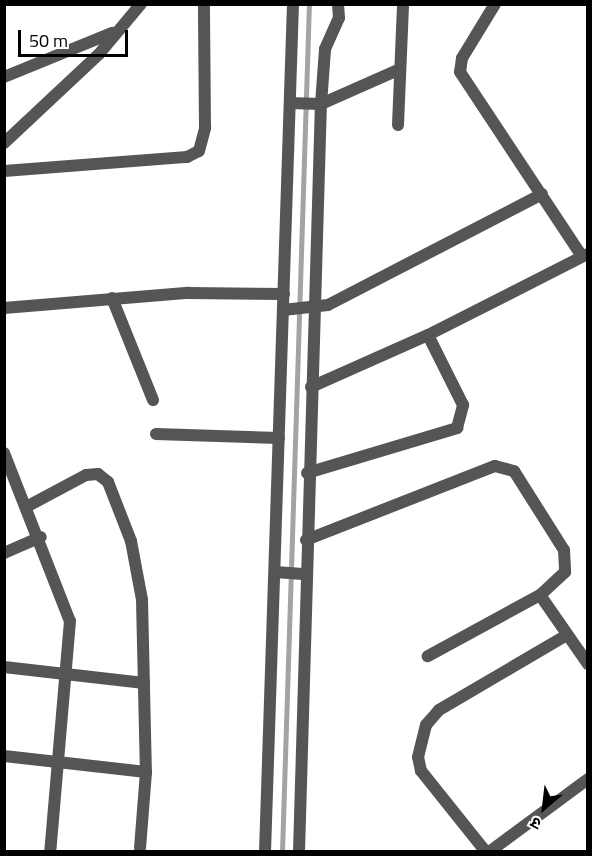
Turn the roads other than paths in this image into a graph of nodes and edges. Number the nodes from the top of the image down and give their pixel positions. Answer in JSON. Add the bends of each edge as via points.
{"nodes":[{"id":1,"x":141,"y":4,"type":"edge"},
{"id":2,"x":204,"y":4,"type":"edge"},
{"id":3,"x":293,"y":4,"type":"edge"},
{"id":4,"x":338,"y":4,"type":"edge"},
{"id":5,"x":403,"y":4,"type":"edge"},
{"id":6,"x":495,"y":4,"type":"edge"},
{"id":7,"x":112,"y":33,"type":"junction"},
{"id":8,"x":400,"y":69,"type":"junction"},
{"id":9,"x":4,"y":77,"type":"edge"},
{"id":10,"x":306,"y":104,"type":"junction"},
{"id":11,"x":398,"y":125,"type":"dead end"},
{"id":12,"x":4,"y":142,"type":"edge"},
{"id":13,"x":4,"y":171,"type":"edge"},
{"id":14,"x":542,"y":194,"type":"junction"},
{"id":15,"x":585,"y":255,"type":"edge"},
{"id":16,"x":284,"y":294,"type":"junction"},
{"id":17,"x":112,"y":298,"type":"junction"},
{"id":18,"x":4,"y":308,"type":"edge"},
{"id":19,"x":299,"y":310,"type":"junction"},
{"id":20,"x":428,"y":335,"type":"junction"},
{"id":21,"x":311,"y":387,"type":"junction"},
{"id":22,"x":153,"y":400,"type":"dead end"},
{"id":23,"x":156,"y":434,"type":"dead end"},
{"id":24,"x":279,"y":438,"type":"junction"},
{"id":25,"x":4,"y":453,"type":"edge"},
{"id":26,"x":307,"y":473,"type":"junction"},
{"id":27,"x":26,"y":507,"type":"junction"},
{"id":28,"x":41,"y":537,"type":"junction"},
{"id":29,"x":306,"y":540,"type":"junction"},
{"id":30,"x":4,"y":553,"type":"edge"},
{"id":31,"x":280,"y":572,"type":"junction"},
{"id":32,"x":302,"y":574,"type":"junction"},
{"id":33,"x":540,"y":595,"type":"junction"},
{"id":34,"x":567,"y":634,"type":"junction"},
{"id":35,"x":428,"y":656,"type":"dead end"},
{"id":36,"x":588,"y":664,"type":"edge"},
{"id":37,"x":4,"y":667,"type":"edge"},
{"id":38,"x":69,"y":675,"type":"junction"},
{"id":39,"x":144,"y":683,"type":"junction"},
{"id":40,"x":4,"y":756,"type":"edge"},
{"id":41,"x":59,"y":762,"type":"junction"},
{"id":42,"x":146,"y":772,"type":"junction"},
{"id":43,"x":588,"y":779,"type":"edge"},
{"id":44,"x":140,"y":848,"type":"dead end"},
{"id":45,"x":50,"y":852,"type":"edge"},
{"id":46,"x":265,"y":852,"type":"edge"},
{"id":47,"x":299,"y":852,"type":"edge"},
{"id":48,"x":487,"y":852,"type":"edge"}],
"edges":[{"from":1,"to":7,"type":"street"},
{"from":2,"to":13,"type":"street","via":[[205,128],[199,151],[187,157]]},
{"from":3,"to":10,"type":"street"},
{"from":4,"to":10,"type":"street","via":[[339,18]]},
{"from":5,"to":8,"type":"street"},
{"from":6,"to":14,"type":"street","via":[[462,58],[460,72]]},
{"from":7,"to":9,"type":"street"},
{"from":7,"to":12,"type":"street","via":[[99,54]]},
{"from":8,"to":10,"type":"street"},
{"from":8,"to":11,"type":"street"},
{"from":10,"to":16,"type":"street"},
{"from":10,"to":19,"type":"street"},
{"from":14,"to":15,"type":"street"},
{"from":14,"to":19,"type":"street"},
{"from":15,"to":20,"type":"street"},
{"from":16,"to":17,"type":"street"},
{"from":16,"to":19,"type":"street"},
{"from":17,"to":18,"type":"street"},
{"from":17,"to":22,"type":"street"},
{"from":19,"to":21,"type":"street"},
{"from":19,"to":24,"type":"street"},
{"from":20,"to":21,"type":"street"},
{"from":20,"to":26,"type":"street","via":[[463,405],[457,428]]},
{"from":21,"to":26,"type":"street"},
{"from":23,"to":24,"type":"street"},
{"from":24,"to":31,"type":"street"},
{"from":25,"to":27,"type":"street"},
{"from":26,"to":29,"type":"street"},
{"from":27,"to":28,"type":"street"},
{"from":27,"to":39,"type":"street","via":[[86,475],[104,476],[138,565]]},
{"from":28,"to":30,"type":"street"},
{"from":28,"to":38,"type":"street","via":[[70,621]]},
{"from":29,"to":32,"type":"street"},
{"from":29,"to":33,"type":"street","via":[[495,466],[509,467],[567,556],[560,580]]},
{"from":31,"to":32,"type":"street"},
{"from":31,"to":46,"type":"street"},
{"from":32,"to":47,"type":"street"},
{"from":33,"to":34,"type":"street"},
{"from":33,"to":35,"type":"street"},
{"from":34,"to":36,"type":"street"},
{"from":34,"to":48,"type":"street","via":[[439,710],[426,725],[418,757],[421,771]]},
{"from":37,"to":38,"type":"street"},
{"from":38,"to":39,"type":"street"},
{"from":38,"to":41,"type":"street"},
{"from":39,"to":42,"type":"street"},
{"from":40,"to":41,"type":"street"},
{"from":41,"to":42,"type":"street"},
{"from":41,"to":45,"type":"street"},
{"from":42,"to":44,"type":"street"},
{"from":43,"to":48,"type":"street"}]}
